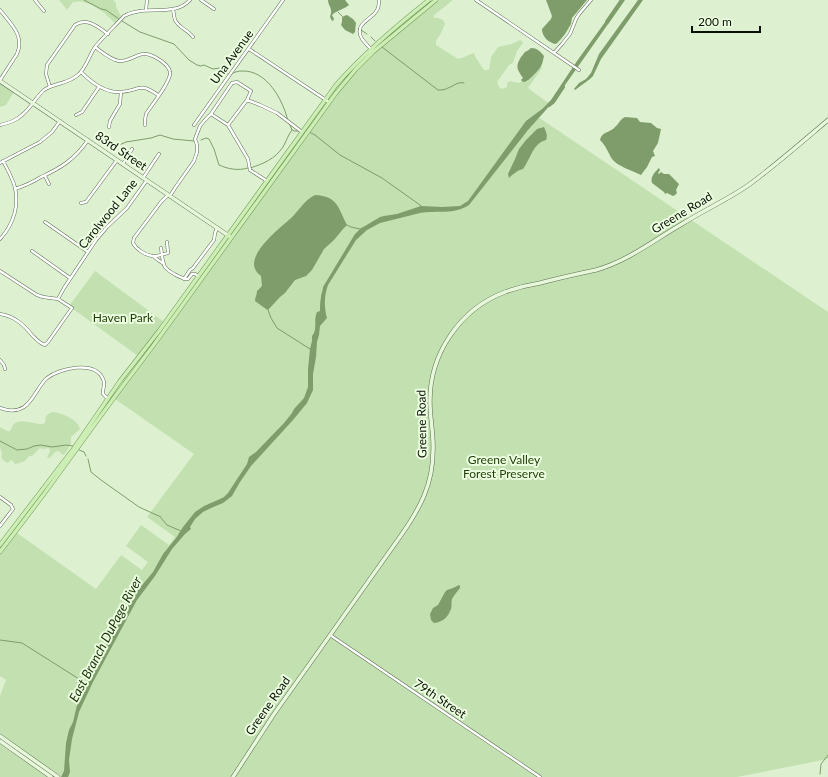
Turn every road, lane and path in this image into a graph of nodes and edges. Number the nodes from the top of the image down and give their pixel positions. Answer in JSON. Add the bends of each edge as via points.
{"nodes":[{"id":1,"x":35,"y":0,"type":"edge"},
{"id":2,"x":147,"y":0,"type":"edge"},
{"id":3,"x":190,"y":0,"type":"edge"},
{"id":4,"x":201,"y":0,"type":"edge"},
{"id":5,"x":284,"y":0,"type":"edge"},
{"id":6,"x":379,"y":0,"type":"edge"},
{"id":7,"x":429,"y":0,"type":"edge"},
{"id":8,"x":436,"y":0,"type":"edge"},
{"id":9,"x":476,"y":0,"type":"edge"},
{"id":10,"x":591,"y":0,"type":"edge"},
{"id":11,"x":214,"y":9,"type":"dead end"},
{"id":12,"x":0,"y":10,"type":"edge"},
{"id":13,"x":146,"y":10,"type":"junction"},
{"id":14,"x":173,"y":10,"type":"junction"},
{"id":15,"x":44,"y":11,"type":"dead end"},
{"id":16,"x":108,"y":34,"type":"junction"},
{"id":17,"x":193,"y":37,"type":"dead end"},
{"id":18,"x":95,"y":48,"type":"junction"},
{"id":19,"x":249,"y":49,"type":"junction"},
{"id":20,"x":372,"y":50,"type":"junction"},
{"id":21,"x":554,"y":53,"type":"junction"},
{"id":22,"x":579,"y":70,"type":"dead end"},
{"id":23,"x":81,"y":72,"type":"junction"},
{"id":24,"x":0,"y":80,"type":"edge"},
{"id":25,"x":99,"y":86,"type":"junction"},
{"id":26,"x":50,"y":87,"type":"junction"},
{"id":27,"x":121,"y":92,"type":"junction"},
{"id":28,"x":158,"y":95,"type":"junction"},
{"id":29,"x":247,"y":100,"type":"junction"},
{"id":30,"x":327,"y":101,"type":"junction"},
{"id":31,"x":33,"y":103,"type":"junction"},
{"id":32,"x":211,"y":114,"type":"junction"},
{"id":33,"x":76,"y":115,"type":"dead end"},
{"id":34,"x":828,"y":120,"type":"edge"},
{"id":35,"x":60,"y":121,"type":"junction"},
{"id":36,"x":145,"y":124,"type":"dead end"},
{"id":37,"x":0,"y":125,"type":"edge"},
{"id":38,"x":194,"y":125,"type":"dead end"},
{"id":39,"x":228,"y":125,"type":"junction"},
{"id":40,"x":109,"y":127,"type":"dead end"},
{"id":41,"x":302,"y":132,"type":"junction"},
{"id":42,"x":88,"y":140,"type":"junction"},
{"id":43,"x":132,"y":150,"type":"dead end"},
{"id":44,"x":159,"y":154,"type":"dead end"},
{"id":45,"x":117,"y":160,"type":"junction"},
{"id":46,"x":3,"y":161,"type":"junction"},
{"id":47,"x":0,"y":163,"type":"edge"},
{"id":48,"x":123,"y":164,"type":"junction"},
{"id":49,"x":45,"y":176,"type":"junction"},
{"id":50,"x":143,"y":178,"type":"junction"},
{"id":51,"x":147,"y":180,"type":"junction"},
{"id":52,"x":267,"y":181,"type":"junction"},
{"id":53,"x":49,"y":184,"type":"dead end"},
{"id":54,"x":15,"y":189,"type":"junction"},
{"id":55,"x":169,"y":196,"type":"junction"},
{"id":56,"x":81,"y":203,"type":"dead end"},
{"id":57,"x":45,"y":222,"type":"dead end"},
{"id":58,"x":217,"y":228,"type":"junction"},
{"id":59,"x":230,"y":237,"type":"junction"},
{"id":60,"x":0,"y":240,"type":"edge"},
{"id":61,"x":166,"y":242,"type":"dead end"},
{"id":62,"x":160,"y":248,"type":"dead end"},
{"id":63,"x":32,"y":251,"type":"dead end"},
{"id":64,"x":88,"y":252,"type":"junction"},
{"id":65,"x":162,"y":254,"type":"junction"},
{"id":66,"x":153,"y":256,"type":"junction"},
{"id":67,"x":164,"y":264,"type":"junction"},
{"id":68,"x":0,"y":271,"type":"edge"},
{"id":69,"x":198,"y":276,"type":"junction"},
{"id":70,"x":70,"y":278,"type":"junction"},
{"id":71,"x":184,"y":279,"type":"junction"},
{"id":72,"x":58,"y":299,"type":"junction"},
{"id":73,"x":0,"y":314,"type":"edge"},
{"id":74,"x":0,"y":360,"type":"edge"},
{"id":75,"x":5,"y":369,"type":"dead end"},
{"id":76,"x":109,"y":401,"type":"junction"},
{"id":77,"x":0,"y":408,"type":"edge"},
{"id":78,"x":0,"y":497,"type":"edge"},
{"id":79,"x":0,"y":526,"type":"edge"},
{"id":80,"x":0,"y":549,"type":"edge"},
{"id":81,"x":330,"y":635,"type":"junction"},
{"id":82,"x":0,"y":736,"type":"edge"},
{"id":83,"x":0,"y":741,"type":"edge"},
{"id":84,"x":51,"y":777,"type":"edge"},
{"id":85,"x":58,"y":777,"type":"edge"},
{"id":86,"x":233,"y":777,"type":"edge"},
{"id":87,"x":540,"y":777,"type":"edge"}],
"edges":[{"from":1,"to":15,"type":"street"},
{"from":2,"to":13,"type":"street"},
{"from":3,"to":14,"type":"street","via":[[181,8]]},
{"from":4,"to":11,"type":"street"},
{"from":5,"to":19,"type":"street","name":"Una Avenue"},
{"from":6,"to":20,"type":"street","via":[[377,10],[364,22],[360,33]]},
{"from":7,"to":20,"type":"main road"},
{"from":8,"to":20,"type":"main road"},
{"from":9,"to":21,"type":"street"},
{"from":10,"to":21,"type":"street","via":[[579,14],[570,34]]},
{"from":12,"to":24,"type":"street","via":[[15,30],[20,42],[18,52]]},
{"from":13,"to":14,"type":"street"},
{"from":13,"to":16,"type":"street","via":[[130,12]]},
{"from":14,"to":17,"type":"street","via":[[175,20]]},
{"from":16,"to":18,"type":"street"},
{"from":16,"to":26,"type":"street","via":[[88,22],[74,26],[47,65],[46,74]]},
{"from":18,"to":23,"type":"street"},
{"from":18,"to":28,"type":"street","via":[[116,61],[147,54],[165,63],[170,77]]},
{"from":19,"to":30,"type":"street"},
{"from":19,"to":38,"type":"street","name":"Una Avenue"},
{"from":20,"to":30,"type":"main road","via":[[349,71]]},
{"from":21,"to":22,"type":"street"},
{"from":23,"to":25,"type":"street"},
{"from":23,"to":26,"type":"street","via":[[70,81]]},
{"from":24,"to":31,"type":"street","name":"83rd Street"},
{"from":25,"to":27,"type":"street","via":[[109,91]]},
{"from":25,"to":33,"type":"street","via":[[82,112]]},
{"from":26,"to":31,"type":"street"},
{"from":27,"to":28,"type":"street","via":[[143,87]]},
{"from":27,"to":40,"type":"street","via":[[120,104]]},
{"from":28,"to":36,"type":"street","via":[[146,114]]},
{"from":29,"to":32,"type":"street","via":[[251,91],[237,82],[232,83]]},
{"from":29,"to":39,"type":"street"},
{"from":29,"to":41,"type":"street","via":[[277,113]]},
{"from":30,"to":41,"type":"main road"},
{"from":30,"to":59,"type":"main road"},
{"from":31,"to":35,"type":"street","name":"83rd Street"},
{"from":31,"to":37,"type":"street","via":[[20,117]]},
{"from":32,"to":39,"type":"street"},
{"from":32,"to":55,"type":"street","via":[[204,120],[197,133],[197,152],[194,161]]},
{"from":34,"to":81,"type":"street","name":"Greene Road","via":[[750,184],[621,261],[596,270],[503,293],[481,305],[462,320],[442,349],[432,378],[430,403],[433,454],[430,478],[424,496],[413,518]]},
{"from":35,"to":42,"type":"street","name":"83rd Street"},
{"from":35,"to":46,"type":"street","via":[[40,142]]},
{"from":39,"to":52,"type":"street","via":[[248,159],[250,170]]},
{"from":41,"to":52,"type":"main road"},
{"from":42,"to":45,"type":"street","name":"83rd Street"},
{"from":42,"to":49,"type":"street","via":[[69,162]]},
{"from":43,"to":48,"type":"street"},
{"from":44,"to":50,"type":"street"},
{"from":45,"to":48,"type":"street","name":"83rd Street"},
{"from":45,"to":56,"type":"street","via":[[86,202]]},
{"from":46,"to":47,"type":"street"},
{"from":46,"to":54,"type":"street"},
{"from":48,"to":50,"type":"street","name":"83rd Street"},
{"from":49,"to":53,"type":"street"},
{"from":49,"to":54,"type":"street"},
{"from":50,"to":51,"type":"street","name":"83rd Street"},
{"from":51,"to":55,"type":"street","name":"83rd Street"},
{"from":51,"to":64,"type":"street","name":"Carolwood Lane","via":[[127,208],[101,234]]},
{"from":52,"to":59,"type":"main road"},
{"from":54,"to":60,"type":"street","via":[[14,215]]},
{"from":55,"to":58,"type":"street","name":"83rd Street"},
{"from":55,"to":66,"type":"street","via":[[160,202],[133,241],[134,246]]},
{"from":57,"to":64,"type":"street"},
{"from":58,"to":59,"type":"street","name":"83rd Street"},
{"from":58,"to":71,"type":"street","via":[[214,240]]},
{"from":59,"to":69,"type":"main road"},
{"from":59,"to":76,"type":"main road","via":[[164,331]]},
{"from":61,"to":65,"type":"street","via":[[168,253]]},
{"from":62,"to":65,"type":"street"},
{"from":63,"to":70,"type":"street"},
{"from":64,"to":70,"type":"street","name":"Carolwood Lane"},
{"from":65,"to":66,"type":"street"},
{"from":65,"to":67,"type":"street"},
{"from":66,"to":67,"type":"street"},
{"from":67,"to":71,"type":"street","via":[[168,270]]},
{"from":68,"to":72,"type":"street","via":[[37,295]]},
{"from":69,"to":71,"type":"street","via":[[192,274],[188,279]]},
{"from":69,"to":76,"type":"main road"},
{"from":70,"to":72,"type":"street","name":"Carolwood Lane"},
{"from":72,"to":73,"type":"street","via":[[72,308],[45,344],[37,340],[17,320]]},
{"from":74,"to":75,"type":"street"},
{"from":76,"to":77,"type":"street","via":[[102,394],[104,382],[101,375],[93,370],[80,368],[59,372],[46,379],[22,408],[11,411]]},
{"from":76,"to":80,"type":"main road"},
{"from":78,"to":79,"type":"street","via":[[13,509]]},
{"from":81,"to":86,"type":"street","name":"Greene Road"},
{"from":81,"to":87,"type":"street","name":"79th Street"},
{"from":82,"to":85,"type":"street"},
{"from":83,"to":84,"type":"street"}]}
